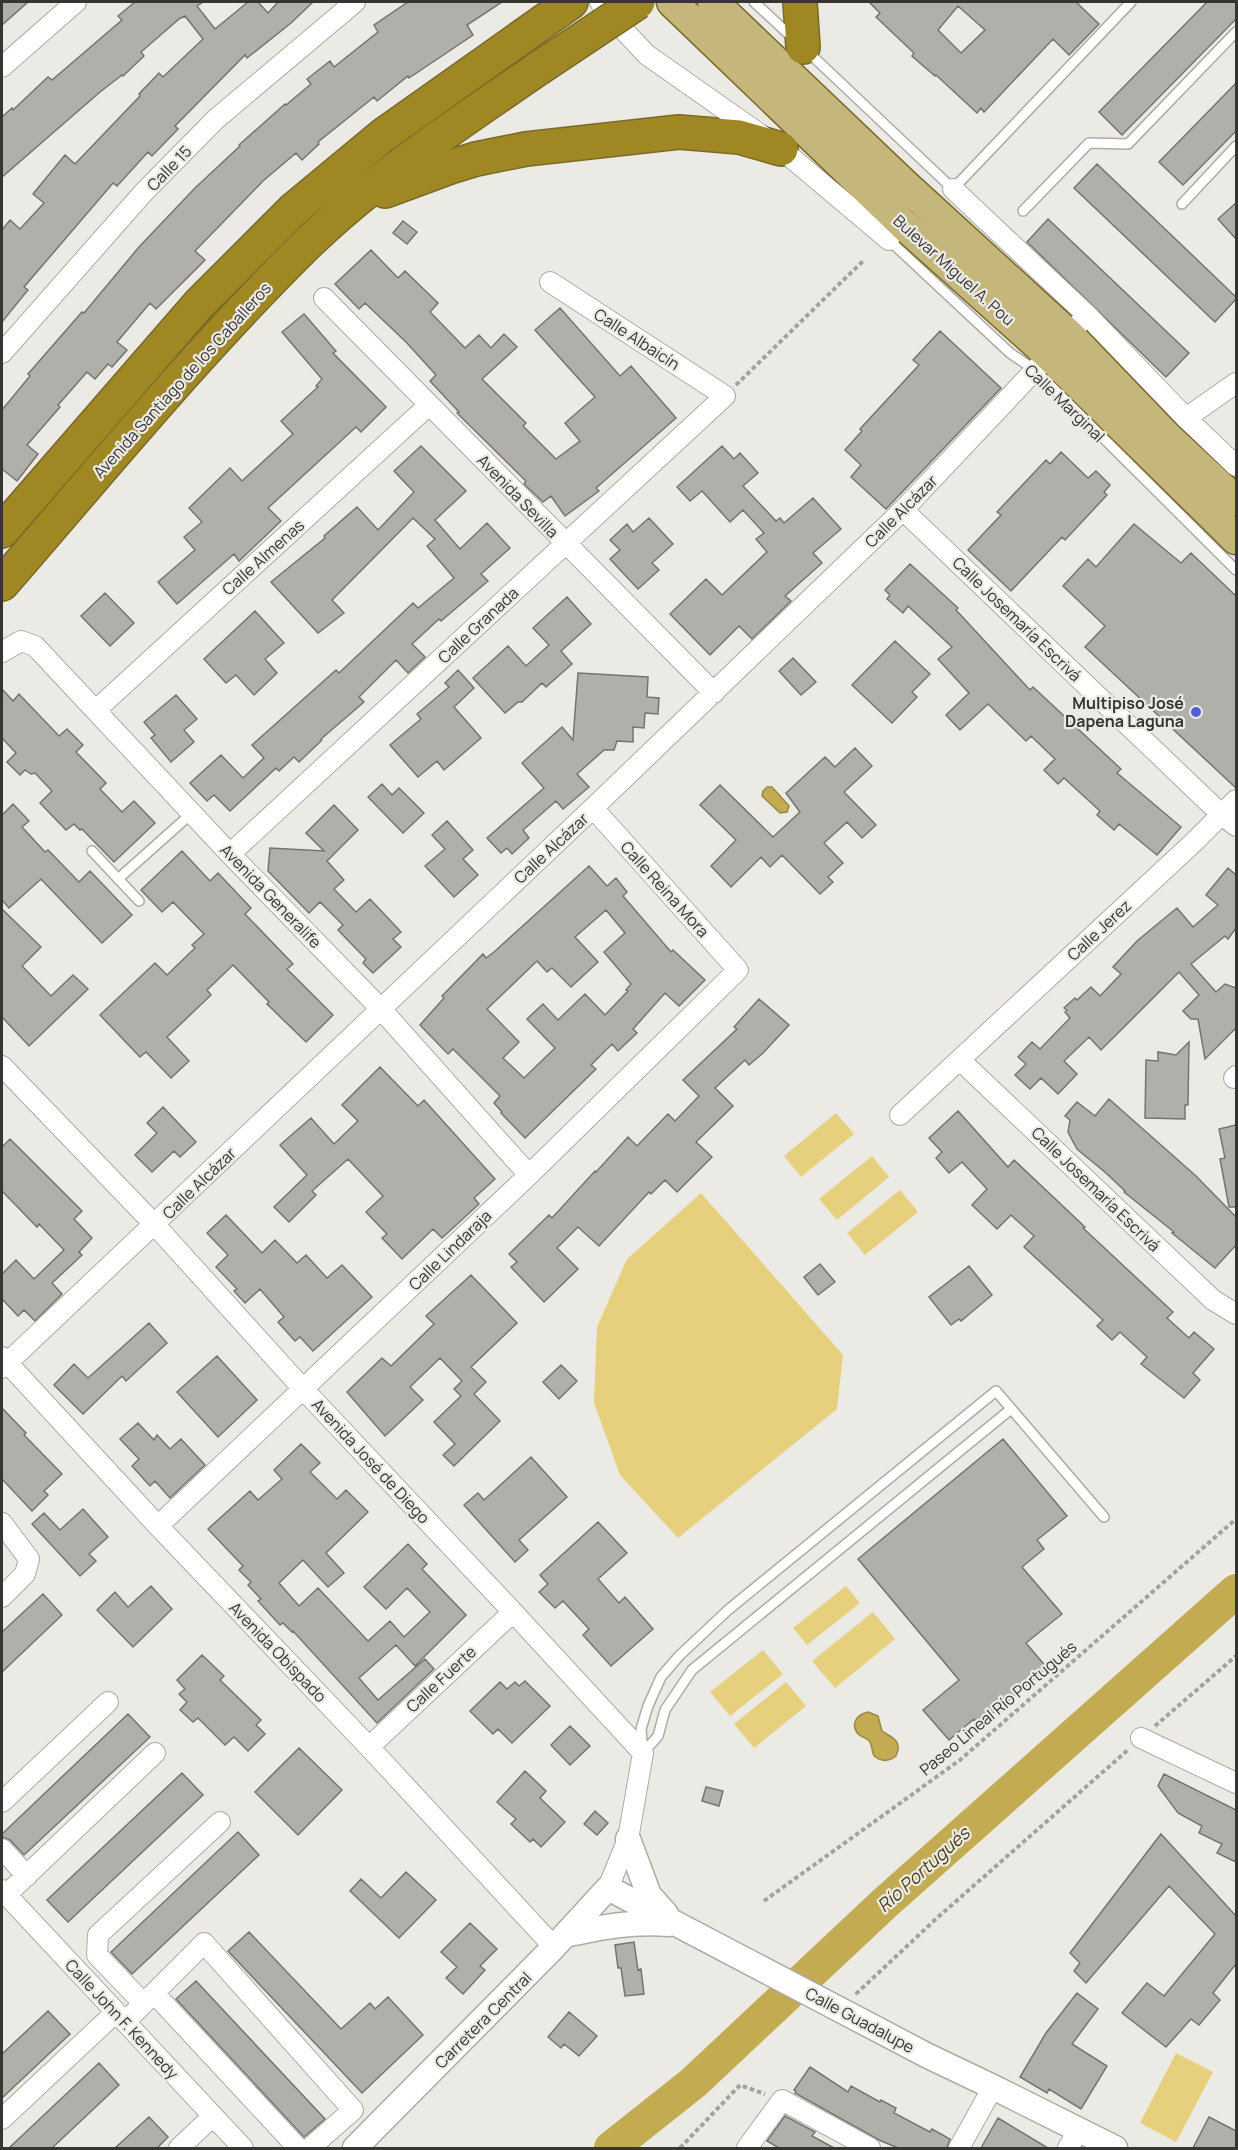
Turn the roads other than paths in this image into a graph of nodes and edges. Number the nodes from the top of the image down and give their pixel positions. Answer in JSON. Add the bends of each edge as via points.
{"nodes":[{"id":1,"x":76,"y":2,"type":"edge"},
{"id":2,"x":355,"y":2,"type":"edge"},
{"id":3,"x":571,"y":2,"type":"edge"},
{"id":4,"x":600,"y":2,"type":"edge"},
{"id":5,"x":638,"y":2,"type":"edge"},
{"id":6,"x":672,"y":2,"type":"edge"},
{"id":7,"x":713,"y":2,"type":"edge"},
{"id":8,"x":754,"y":2,"type":"edge"},
{"id":9,"x":800,"y":2,"type":"edge"},
{"id":10,"x":1131,"y":2,"type":"edge"},
{"id":11,"x":1236,"y":32,"type":"edge"},
{"id":12,"x":803,"y":47,"type":"junction"},
{"id":13,"x":2,"y":67,"type":"edge"},
{"id":14,"x":1236,"y":146,"type":"edge"},
{"id":15,"x":781,"y":149,"type":"junction"},
{"id":16,"x":953,"y":189,"type":"junction"},
{"id":17,"x":358,"y":200,"type":"junction"},
{"id":18,"x":1182,"y":204,"type":"dead end"},
{"id":19,"x":1023,"y":211,"type":"dead end"},
{"id":20,"x":889,"y":240,"type":"joint"},
{"id":21,"x":550,"y":282,"type":"dead end"},
{"id":22,"x":324,"y":298,"type":"dead end"},
{"id":23,"x":1060,"y":343,"type":"junction"},
{"id":24,"x":2,"y":353,"type":"edge"},
{"id":25,"x":1236,"y":383,"type":"edge"},
{"id":26,"x":725,"y":396,"type":"joint"},
{"id":27,"x":429,"y":405,"type":"junction"},
{"id":28,"x":1186,"y":418,"type":"junction"},
{"id":29,"x":1236,"y":466,"type":"edge"},
{"id":30,"x":1236,"y":501,"type":"edge"},
{"id":31,"x":903,"y":510,"type":"junction"},
{"id":32,"x":2,"y":531,"type":"edge"},
{"id":33,"x":1236,"y":539,"type":"edge"},
{"id":34,"x":565,"y":544,"type":"junction"},
{"id":35,"x":1236,"y":570,"type":"edge"},
{"id":36,"x":2,"y":584,"type":"edge"},
{"id":37,"x":2,"y":652,"type":"edge"},
{"id":38,"x":714,"y":693,"type":"junction"},
{"id":39,"x":96,"y":710,"type":"junction"},
{"id":40,"x":1236,"y":800,"type":"edge"},
{"id":41,"x":593,"y":808,"type":"junction"},
{"id":42,"x":192,"y":813,"type":"junction"},
{"id":43,"x":1229,"y":821,"type":"edge"},
{"id":44,"x":92,"y":851,"type":"dead end"},
{"id":45,"x":230,"y":854,"type":"junction"},
{"id":46,"x":118,"y":879,"type":"junction"},
{"id":47,"x":140,"y":901,"type":"dead end"},
{"id":48,"x":738,"y":970,"type":"joint"},
{"id":49,"x":380,"y":1008,"type":"junction"},
{"id":50,"x":960,"y":1060,"type":"junction"},
{"id":51,"x":2,"y":1066,"type":"edge"},
{"id":52,"x":900,"y":1115,"type":"dead end"},
{"id":53,"x":529,"y":1175,"type":"junction"},
{"id":54,"x":155,"y":1225,"type":"junction"},
{"id":55,"x":1236,"y":1314,"type":"edge"},
{"id":56,"x":3,"y":1363,"type":"edge"},
{"id":57,"x":304,"y":1390,"type":"junction"},
{"id":58,"x":1011,"y":1409,"type":"junction"},
{"id":59,"x":1104,"y":1517,"type":"dead end"},
{"id":60,"x":2,"y":1523,"type":"edge"},
{"id":61,"x":158,"y":1526,"type":"junction"},
{"id":62,"x":2,"y":1597,"type":"edge"},
{"id":63,"x":513,"y":1612,"type":"junction"},
{"id":64,"x":108,"y":1702,"type":"dead end"},
{"id":65,"x":1141,"y":1738,"type":"road end"},
{"id":66,"x":369,"y":1747,"type":"junction"},
{"id":67,"x":155,"y":1753,"type":"dead end"},
{"id":68,"x":643,"y":1753,"type":"junction"},
{"id":69,"x":1236,"y":1783,"type":"edge"},
{"id":70,"x":2,"y":1802,"type":"edge"},
{"id":71,"x":220,"y":1822,"type":"dead end"},
{"id":72,"x":628,"y":1839,"type":"junction"},
{"id":73,"x":2,"y":1849,"type":"edge"},
{"id":74,"x":27,"y":1876,"type":"junction"},
{"id":75,"x":608,"y":1888,"type":"junction"},
{"id":76,"x":4,"y":1892,"type":"edge"},
{"id":77,"x":676,"y":1924,"type":"junction"},
{"id":78,"x":560,"y":1941,"type":"junction"},
{"id":79,"x":149,"y":1998,"type":"junction"},
{"id":80,"x":120,"y":2017,"type":"junction"},
{"id":81,"x":993,"y":2087,"type":"junction"},
{"id":82,"x":213,"y":2116,"type":"junction"},
{"id":83,"x":2,"y":2120,"type":"edge"},
{"id":84,"x":1073,"y":2140,"type":"edge"},
{"id":85,"x":845,"y":2143,"type":"edge"},
{"id":86,"x":180,"y":2148,"type":"edge"},
{"id":87,"x":243,"y":2148,"type":"edge"},
{"id":88,"x":298,"y":2148,"type":"edge"},
{"id":89,"x":310,"y":2148,"type":"edge"},
{"id":90,"x":355,"y":2148,"type":"edge"},
{"id":91,"x":747,"y":2148,"type":"edge"},
{"id":92,"x":870,"y":2148,"type":"edge"},
{"id":93,"x":959,"y":2148,"type":"edge"},
{"id":94,"x":1115,"y":2148,"type":"edge"}],
"edges":[{"from":1,"to":13,"type":"street"},
{"from":2,"to":24,"type":"street","name":"Calle 15","via":[[216,119],[144,192]]},
{"from":3,"to":32,"type":"highway","via":[[382,136],[294,209],[199,304]]},
{"from":4,"to":15,"type":"street","via":[[647,55]]},
{"from":5,"to":17,"type":"highway","name":"Avenida Santiago de los Caballeros","bridge":true,"via":[[445,134]]},
{"from":6,"to":23,"type":"main road","name":"Bulevar Miguel A. Pou","via":[[903,225]]},
{"from":7,"to":23,"type":"main road","name":"Bulevar Miguel A. Pou","via":[[904,184]]},
{"from":8,"to":12,"type":"lane"},
{"from":9,"to":12,"type":"highway"},
{"from":10,"to":16,"type":"lane"},
{"from":11,"to":19,"type":"lane","via":[[1128,144],[1089,143]]},
{"from":12,"to":16,"type":"lane"},
{"from":14,"to":18,"type":"lane"},
{"from":15,"to":17,"type":"highway","via":[[739,137],[679,132],[526,149],[450,166]]},
{"from":15,"to":20,"type":"street"},
{"from":16,"to":23,"type":"street"},
{"from":17,"to":36,"type":"highway","name":"Avenida Santiago de los Caballeros","via":[[309,242],[205,349]]},
{"from":20,"to":23,"type":"lane","name":"Calle Marginal","via":[[1010,353]]},
{"from":21,"to":26,"type":"street","name":"Calle Albaicín"},
{"from":22,"to":27,"type":"street","name":"Avenida Sevilla"},
{"from":23,"to":28,"type":"street"},
{"from":23,"to":30,"type":"main road","name":"Bulevar Miguel A. Pou"},
{"from":23,"to":31,"type":"street","name":"Calle Alcázar"},
{"from":23,"to":33,"type":"main road","name":"Bulevar Miguel A. Pou"},
{"from":23,"to":35,"type":"lane","name":"Calle Marginal"},
{"from":25,"to":28,"type":"street"},
{"from":26,"to":34,"type":"street","name":"Calle Granada"},
{"from":27,"to":34,"type":"street","name":"Avenida Sevilla"},
{"from":27,"to":39,"type":"street","name":"Calle Almenas"},
{"from":28,"to":29,"type":"street"},
{"from":31,"to":38,"type":"street","name":"Calle Alcázar"},
{"from":31,"to":43,"type":"street","name":"Calle Josemaría Escrivá"},
{"from":34,"to":38,"type":"street","name":"Avenida Sevilla"},
{"from":34,"to":45,"type":"street","name":"Calle Granada"},
{"from":37,"to":39,"type":"street","name":"Avenida Generalife","via":[[21,640],[34,646]]},
{"from":38,"to":41,"type":"street","name":"Calle Alcázar"},
{"from":39,"to":42,"type":"street","name":"Avenida Generalife"},
{"from":40,"to":43,"type":"street","name":"Calle Jerez"},
{"from":41,"to":48,"type":"street","name":"Calle Reina Mora"},
{"from":41,"to":49,"type":"street","name":"Calle Alcázar"},
{"from":42,"to":45,"type":"street","name":"Avenida Generalife"},
{"from":42,"to":46,"type":"lane"},
{"from":43,"to":50,"type":"street","name":"Calle Jerez"},
{"from":44,"to":46,"type":"lane"},
{"from":45,"to":49,"type":"street","name":"Avenida Generalife"},
{"from":46,"to":47,"type":"lane"},
{"from":48,"to":53,"type":"street","name":"Calle Lindaraja"},
{"from":49,"to":53,"type":"street","name":"Avenida Generalife"},
{"from":49,"to":54,"type":"street","name":"Calle Alcázar"},
{"from":50,"to":52,"type":"street","name":"Calle Jerez"},
{"from":50,"to":55,"type":"street","name":"Calle Josemaría Escrivá","via":[[1213,1300]]},
{"from":51,"to":54,"type":"street","name":"Avenida José de Diego"},
{"from":53,"to":57,"type":"street","name":"Calle Lindaraja"},
{"from":54,"to":56,"type":"street","name":"Calle Alcázar"},
{"from":54,"to":57,"type":"street","name":"Avenida José de Diego"},
{"from":56,"to":61,"type":"street","name":"Avenida Obispado"},
{"from":57,"to":61,"type":"street","name":"Calle Lindaraja"},
{"from":57,"to":63,"type":"street","name":"Avenida José de Diego"},
{"from":58,"to":59,"type":"lane"},
{"from":58,"to":68,"type":"lane","via":[[692,1670],[665,1710],[658,1736]]},
{"from":58,"to":68,"type":"lane","via":[[996,1391],[722,1615],[661,1677],[641,1729]]},
{"from":60,"to":62,"type":"street","via":[[29,1559],[25,1574]]},
{"from":61,"to":66,"type":"street","name":"Avenida Obispado"},
{"from":63,"to":66,"type":"street","name":"Calle Fuerte"},
{"from":63,"to":68,"type":"street","name":"Avenida José de Diego"},
{"from":64,"to":70,"type":"street"},
{"from":65,"to":69,"type":"street"},
{"from":66,"to":78,"type":"street","name":"Avenida Obispado"},
{"from":67,"to":74,"type":"street"},
{"from":68,"to":72,"type":"street"},
{"from":71,"to":79,"type":"street","via":[[98,1935],[97,1955]]},
{"from":72,"to":75,"type":"street"},
{"from":72,"to":77,"type":"street","via":[[650,1895]]},
{"from":73,"to":74,"type":"street"},
{"from":74,"to":76,"type":"street"},
{"from":75,"to":77,"type":"street","name":"Calle Guadalupe"},
{"from":75,"to":78,"type":"street","name":"Carretera Central"},
{"from":76,"to":80,"type":"street","name":"Calle John F. Kennedy"},
{"from":77,"to":78,"type":"street","via":[[615,1924]]},
{"from":77,"to":81,"type":"street","name":"Calle Guadalupe"},
{"from":78,"to":90,"type":"street","name":"Carretera Central"},
{"from":79,"to":80,"type":"street"},
{"from":79,"to":88,"type":"street"},
{"from":79,"to":89,"type":"street","via":[[204,1943],[353,2110]]},
{"from":80,"to":82,"type":"street","name":"Calle John F. Kennedy"},
{"from":80,"to":83,"type":"street"},
{"from":81,"to":84,"type":"street","name":"Calle Guadalupe"},
{"from":81,"to":93,"type":"street"},
{"from":82,"to":86,"type":"street"},
{"from":82,"to":87,"type":"street","name":"Calle John F. Kennedy"},
{"from":84,"to":94,"type":"street","name":"Calle Guadalupe"},
{"from":85,"to":91,"type":"street","via":[[782,2100]]},
{"from":85,"to":92,"type":"street"}]}
